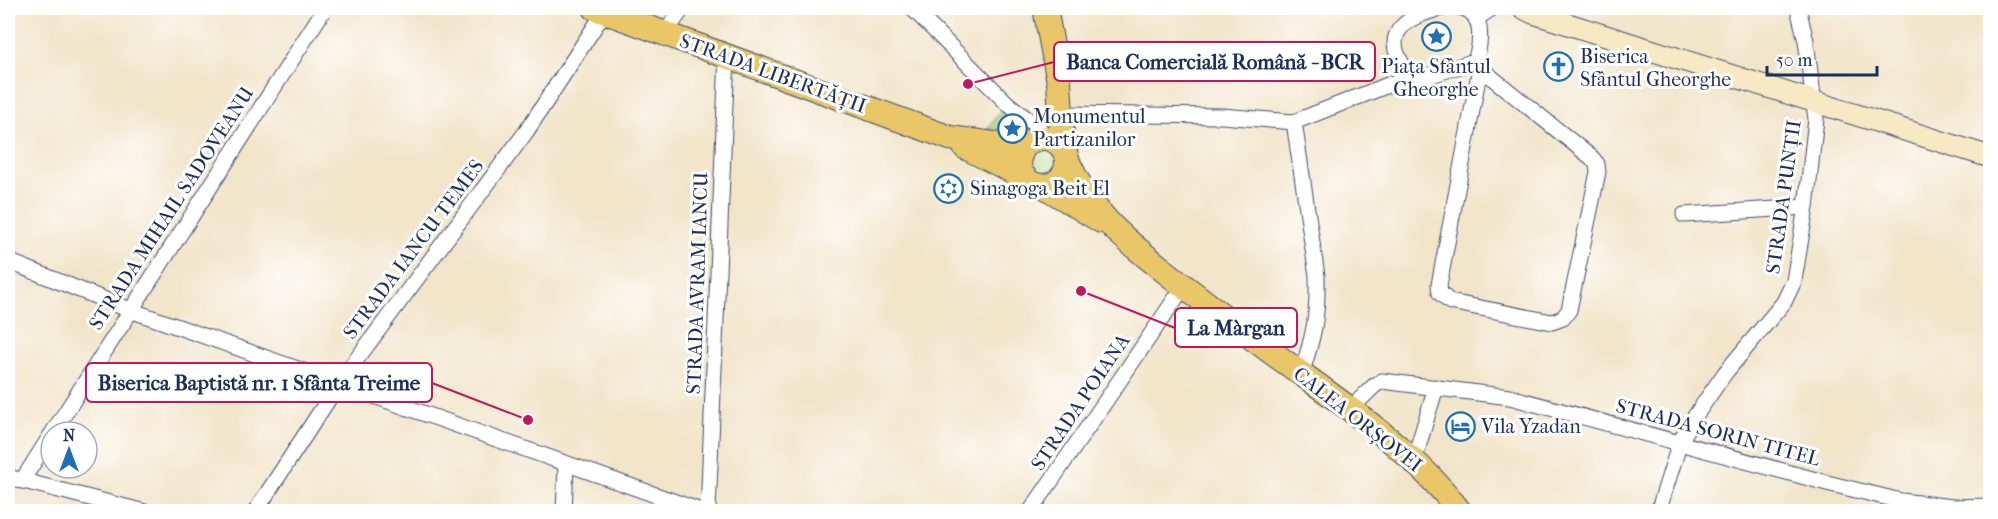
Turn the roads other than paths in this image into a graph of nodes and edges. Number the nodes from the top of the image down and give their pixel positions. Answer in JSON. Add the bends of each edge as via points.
{"nodes":[{"id":1,"x":325,"y":8,"type":"edge"},
{"id":2,"x":683,"y":8,"type":"edge"},
{"id":3,"x":912,"y":8,"type":"edge"},
{"id":4,"x":1045,"y":8,"type":"edge"},
{"id":5,"x":1443,"y":8,"type":"edge"},
{"id":6,"x":1461,"y":8,"type":"edge"},
{"id":7,"x":1492,"y":8,"type":"edge"},
{"id":8,"x":1523,"y":8,"type":"edge"},
{"id":9,"x":1798,"y":8,"type":"edge"},
{"id":10,"x":600,"y":9,"type":"edge"},
{"id":11,"x":1476,"y":19,"type":"junction"},
{"id":12,"x":665,"y":33,"type":"junction"},
{"id":13,"x":727,"y":56,"type":"junction"},
{"id":14,"x":1478,"y":65,"type":"junction"},
{"id":15,"x":1411,"y":76,"type":"junction"},
{"id":16,"x":1815,"y":101,"type":"junction"},
{"id":17,"x":1062,"y":107,"type":"junction"},
{"id":18,"x":1294,"y":122,"type":"junction"},
{"id":19,"x":950,"y":138,"type":"junction"},
{"id":20,"x":1033,"y":139,"type":"junction"},
{"id":21,"x":1065,"y":155,"type":"junction"},
{"id":22,"x":1990,"y":157,"type":"edge"},
{"id":23,"x":1034,"y":181,"type":"junction"},
{"id":24,"x":1806,"y":207,"type":"junction"},
{"id":25,"x":1684,"y":215,"type":"dead end"},
{"id":26,"x":1108,"y":225,"type":"junction"},
{"id":27,"x":8,"y":261,"type":"edge"},
{"id":28,"x":1184,"y":286,"type":"junction"},
{"id":29,"x":130,"y":310,"type":"junction"},
{"id":30,"x":1301,"y":374,"type":"junction"},
{"id":31,"x":339,"y":383,"type":"junction"},
{"id":32,"x":1436,"y":387,"type":"junction"},
{"id":33,"x":1350,"y":409,"type":"junction"},
{"id":34,"x":61,"y":420,"type":"edge"},
{"id":35,"x":1680,"y":442,"type":"junction"},
{"id":36,"x":39,"y":450,"type":"edge"},
{"id":37,"x":1414,"y":460,"type":"junction"},
{"id":38,"x":566,"y":464,"type":"junction"},
{"id":39,"x":15,"y":479,"type":"edge"},
{"id":40,"x":1990,"y":506,"type":"edge"},
{"id":41,"x":1459,"y":511,"type":"edge"},
{"id":42,"x":146,"y":512,"type":"edge"},
{"id":43,"x":255,"y":512,"type":"edge"},
{"id":44,"x":564,"y":512,"type":"edge"},
{"id":45,"x":706,"y":512,"type":"edge"},
{"id":46,"x":1030,"y":512,"type":"edge"},
{"id":47,"x":1658,"y":512,"type":"edge"}],
"edges":[{"from":1,"to":29,"type":"street","name":"STRADA MIHAIL SADOVEANU"},
{"from":2,"to":12,"type":"street"},
{"from":3,"to":20,"type":"street","via":[[1007,103]]},
{"from":4,"to":17,"type":"main road"},
{"from":5,"to":15,"type":"street","via":[[1421,13],[1399,28],[1396,47]]},
{"from":6,"to":11,"type":"street","via":[[1468,9]]},
{"from":7,"to":11,"type":"street"},
{"from":8,"to":16,"type":"main road"},
{"from":9,"to":16,"type":"street","name":"STRADA PUNȚII"},
{"from":10,"to":12,"type":"main road","name":"STRADA LIBERTĂȚII"},
{"from":10,"to":31,"type":"street","name":"STRADA IANCU TEMES","via":[[526,132]]},
{"from":11,"to":14,"type":"street","via":[[1481,38]]},
{"from":12,"to":13,"type":"main road","name":"STRADA LIBERTĂȚII"},
{"from":13,"to":19,"type":"main road","name":"STRADA LIBERTĂȚII"},
{"from":13,"to":45,"type":"street","name":"STRADA AVRAM IANCU"},
{"from":14,"to":14,"type":"street","via":[[1597,164],[1569,310],[1563,318],[1552,322],[1449,302],[1440,293]]},
{"from":14,"to":15,"type":"street","via":[[1425,77]]},
{"from":15,"to":18,"type":"street"},
{"from":16,"to":22,"type":"main road"},
{"from":16,"to":24,"type":"street","name":"STRADA PUNȚII"},
{"from":17,"to":18,"type":"street"},
{"from":17,"to":20,"type":"main road"},
{"from":17,"to":21,"type":"main road"},
{"from":18,"to":30,"type":"street","via":[[1317,276],[1313,338]]},
{"from":19,"to":20,"type":"main road","name":"STRADA LIBERTĂȚII"},
{"from":19,"to":23,"type":"main road","name":"STRADA LIBERTĂȚII"},
{"from":20,"to":21,"type":"main road","via":[[1051,139]]},
{"from":20,"to":23,"type":"main road","via":[[1019,162]]},
{"from":21,"to":23,"type":"main road","via":[[1063,176],[1051,185]]},
{"from":21,"to":26,"type":"main road","name":"CALEA ORȘOVEI"},
{"from":23,"to":26,"type":"main road","name":"CALEA ORȘOVEI"},
{"from":24,"to":25,"type":"street"},
{"from":24,"to":35,"type":"street","name":"STRADA PUNȚII","via":[[1794,281],[1784,302],[1725,373]]},
{"from":26,"to":28,"type":"main road","name":"CALEA ORȘOVEI"},
{"from":27,"to":29,"type":"street"},
{"from":28,"to":30,"type":"main road","name":"CALEA ORȘOVEI"},
{"from":28,"to":46,"type":"street","name":"STRADA POIANA"},
{"from":29,"to":31,"type":"street"},
{"from":29,"to":34,"type":"street","name":"STRADA MIHAIL SADOVEANU"},
{"from":30,"to":33,"type":"main road","name":"CALEA ORȘOVEI"},
{"from":31,"to":38,"type":"street"},
{"from":31,"to":43,"type":"street","name":"STRADA IANCU TEMES"},
{"from":32,"to":33,"type":"street","name":"STRADA SORIN TITEL","via":[[1382,381]]},
{"from":32,"to":35,"type":"street","name":"STRADA SORIN TITEL","via":[[1510,397]]},
{"from":32,"to":37,"type":"street"},
{"from":33,"to":37,"type":"main road","name":"CALEA ORȘOVEI"},
{"from":35,"to":40,"type":"street","name":"STRADA SORIN TITEL","via":[[1901,501],[1953,507]]},
{"from":35,"to":47,"type":"street","name":"STRADA PUNȚII"},
{"from":36,"to":39,"type":"street","name":"STRADA MIHAIL SADOVEANU"},
{"from":37,"to":41,"type":"main road","name":"CALEA ORȘOVEI"},
{"from":38,"to":44,"type":"street"},
{"from":38,"to":45,"type":"street"},
{"from":39,"to":42,"type":"street"}]}
